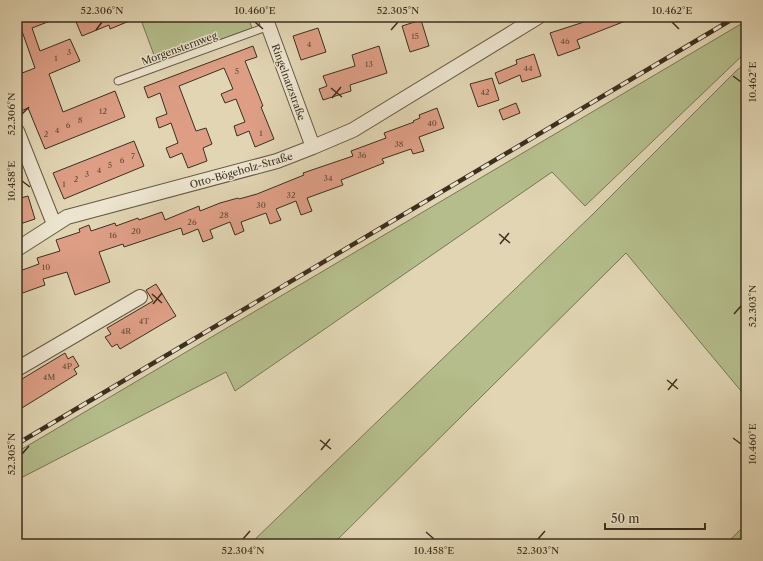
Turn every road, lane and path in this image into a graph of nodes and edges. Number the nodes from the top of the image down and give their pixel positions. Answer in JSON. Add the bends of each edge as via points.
{"nodes":[{"id":1,"x":538,"y":17,"type":"edge"},
{"id":2,"x":267,"y":22,"type":"edge"},
{"id":3,"x":118,"y":81,"type":"dead end"},
{"id":4,"x":17,"y":131,"type":"edge"},
{"id":5,"x":313,"y":147,"type":"junction"},
{"id":6,"x":54,"y":224,"type":"junction"},
{"id":7,"x":17,"y":249,"type":"edge"},
{"id":8,"x":140,"y":297,"type":"dead end"},
{"id":9,"x":17,"y":369,"type":"edge"}],
"edges":[{"from":1,"to":5,"type":"street","name":"Otto-Bögeholz-Straße","via":[[353,130]]},
{"from":2,"to":3,"type":"lane","name":"Morgensternweg"},
{"from":2,"to":5,"type":"street","name":"Ringelnatzstraße"},
{"from":4,"to":6,"type":"street"},
{"from":5,"to":6,"type":"street","name":"Otto-Bögeholz-Straße","via":[[277,161],[67,217]]},
{"from":6,"to":7,"type":"street","name":"Otto-Bögeholz-Straße"},
{"from":8,"to":9,"type":"street"}]}
